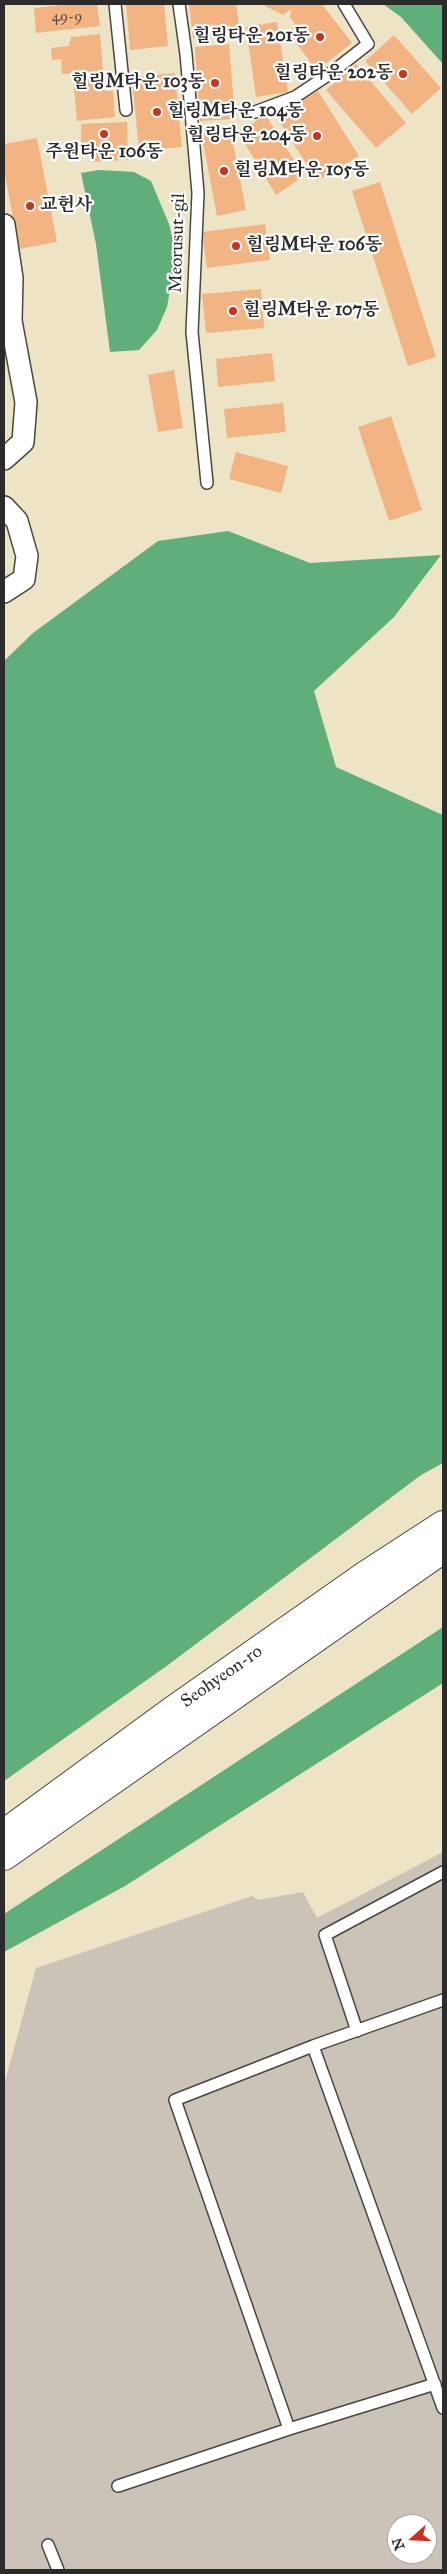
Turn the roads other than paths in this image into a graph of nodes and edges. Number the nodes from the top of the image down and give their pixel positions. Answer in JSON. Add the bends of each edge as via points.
{"nodes":[{"id":1,"x":115,"y":4,"type":"edge"},
{"id":2,"x":179,"y":4,"type":"edge"},
{"id":3,"x":344,"y":4,"type":"edge"},
{"id":4,"x":126,"y":110,"type":"dead end"},
{"id":5,"x":255,"y":112,"type":"dead end"},
{"id":6,"x":4,"y":225,"type":"edge"},
{"id":7,"x":4,"y":459,"type":"edge"},
{"id":8,"x":207,"y":483,"type":"dead end"},
{"id":9,"x":4,"y":507,"type":"edge"},
{"id":10,"x":4,"y":592,"type":"edge"},
{"id":11,"x":443,"y":1525,"type":"edge"},
{"id":12,"x":443,"y":1549,"type":"edge"},
{"id":13,"x":4,"y":1834,"type":"edge"},
{"id":14,"x":4,"y":1856,"type":"edge"},
{"id":15,"x":443,"y":1872,"type":"edge"},
{"id":16,"x":443,"y":2000,"type":"edge"},
{"id":17,"x":357,"y":2031,"type":"junction"},
{"id":18,"x":313,"y":2046,"type":"junction"},
{"id":19,"x":435,"y":2384,"type":"junction"},
{"id":20,"x":443,"y":2405,"type":"edge"},
{"id":21,"x":289,"y":2429,"type":"junction"},
{"id":22,"x":118,"y":2486,"type":"dead end"},
{"id":23,"x":48,"y":2544,"type":"dead end"},
{"id":24,"x":55,"y":2569,"type":"edge"}],
"edges":[{"from":1,"to":4,"type":"lane"},
{"from":2,"to":8,"type":"lane","name":"Meorusut-gil","via":[[198,193],[192,332]]},
{"from":3,"to":5,"type":"lane","via":[[368,44],[295,97]]},
{"from":6,"to":7,"type":"street","via":[[12,278],[11,321],[26,402],[23,442]]},
{"from":9,"to":10,"type":"street","via":[[17,521],[27,556],[24,579]]},
{"from":11,"to":13,"type":"main road","name":"Seohyeon-ro","via":[[180,1705]]},
{"from":12,"to":14,"type":"main road","name":"Seohyeon-ro"},
{"from":15,"to":17,"type":"lane","via":[[325,1935]]},
{"from":16,"to":17,"type":"lane"},
{"from":17,"to":18,"type":"lane"},
{"from":18,"to":19,"type":"lane"},
{"from":18,"to":21,"type":"lane","via":[[175,2100]]},
{"from":19,"to":20,"type":"lane"},
{"from":19,"to":21,"type":"lane"},
{"from":21,"to":22,"type":"lane"},
{"from":23,"to":24,"type":"lane"}]}
